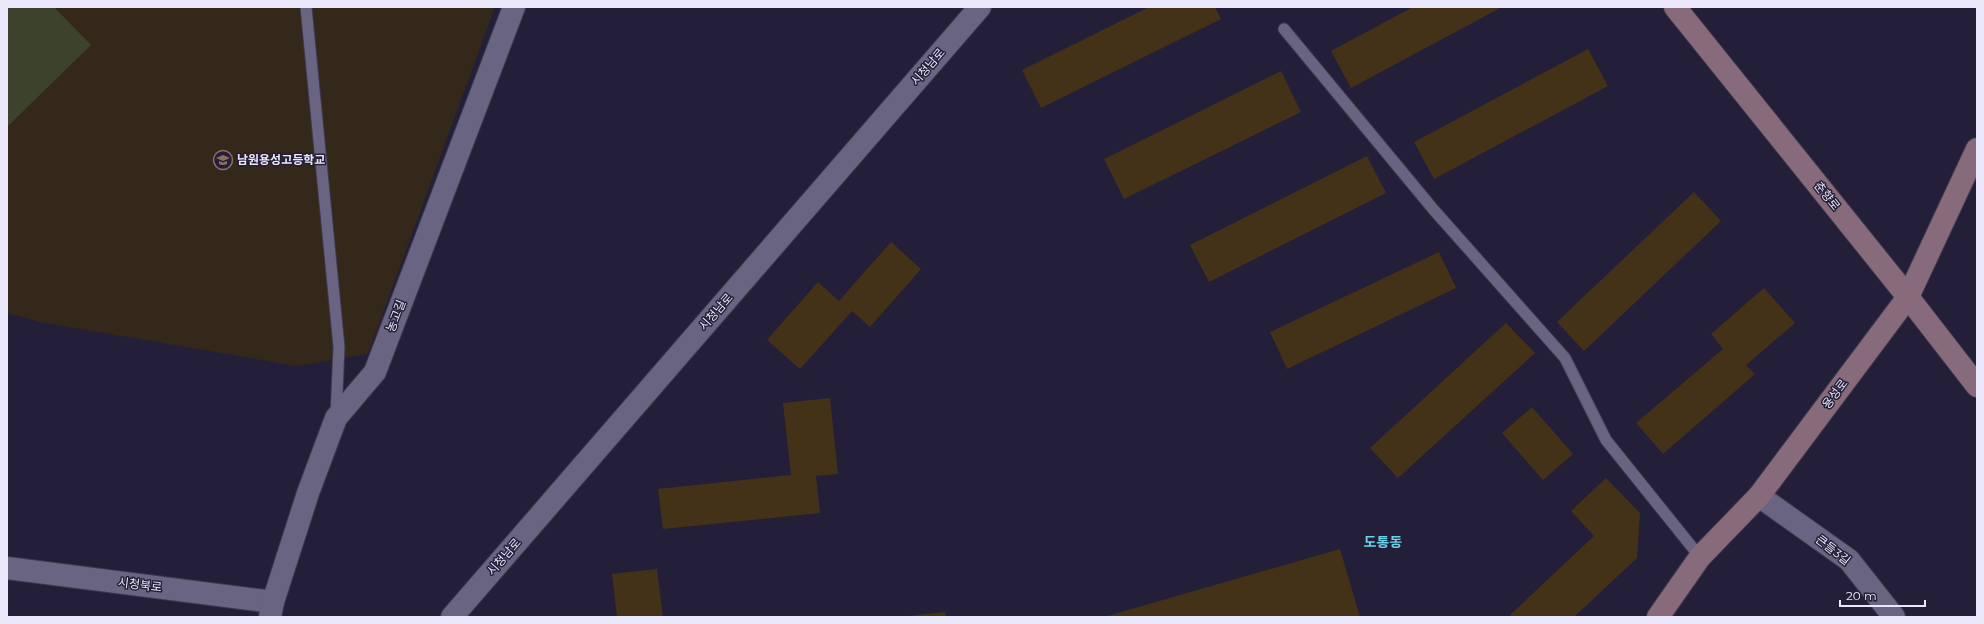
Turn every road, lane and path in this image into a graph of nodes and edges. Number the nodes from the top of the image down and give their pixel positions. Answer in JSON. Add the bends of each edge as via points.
{"nodes":[{"id":1,"x":306,"y":7,"type":"edge"},
{"id":2,"x":514,"y":7,"type":"edge"},
{"id":3,"x":980,"y":7,"type":"edge"},
{"id":4,"x":1675,"y":7,"type":"edge"},
{"id":5,"x":1284,"y":29,"type":"dead end"},
{"id":6,"x":1977,"y":149,"type":"edge"},
{"id":7,"x":1908,"y":297,"type":"junction"},
{"id":8,"x":1977,"y":386,"type":"edge"},
{"id":9,"x":336,"y":418,"type":"junction"},
{"id":10,"x":1760,"y":496,"type":"junction"},
{"id":11,"x":1700,"y":557,"type":"junction"},
{"id":12,"x":7,"y":568,"type":"edge"},
{"id":13,"x":271,"y":610,"type":"edge"},
{"id":14,"x":1892,"y":616,"type":"edge"},
{"id":15,"x":452,"y":617,"type":"edge"},
{"id":16,"x":1658,"y":617,"type":"edge"}],
"edges":[{"from":1,"to":9,"type":"lane","via":[[339,347]]},
{"from":2,"to":9,"type":"street","name":"농고길","via":[[375,372]]},
{"from":3,"to":15,"type":"street","name":"시청남로"},
{"from":4,"to":7,"type":"street","name":"춘향로"},
{"from":5,"to":11,"type":"lane","via":[[1433,209],[1565,358],[1606,440]]},
{"from":6,"to":7,"type":"street","name":"용성로"},
{"from":7,"to":8,"type":"street","name":"춘향로"},
{"from":7,"to":10,"type":"street","name":"용성로"},
{"from":9,"to":13,"type":"street","name":"농고길","via":[[308,493]]},
{"from":10,"to":11,"type":"street","name":"용성로"},
{"from":10,"to":14,"type":"street","name":"큰들3길","via":[[1849,560]]},
{"from":11,"to":16,"type":"street","name":"용성로"},
{"from":12,"to":13,"type":"street","name":"시청북로"}]}
